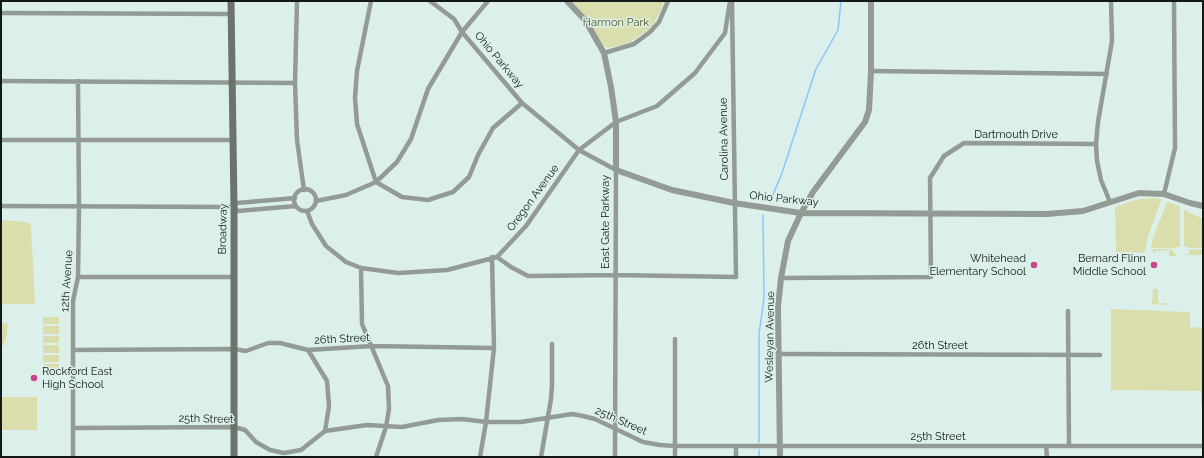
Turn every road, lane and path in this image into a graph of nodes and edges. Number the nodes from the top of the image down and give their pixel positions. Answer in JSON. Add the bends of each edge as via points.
{"nodes":[{"id":1,"x":231,"y":1,"type":"edge"},
{"id":2,"x":297,"y":1,"type":"edge"},
{"id":3,"x":371,"y":1,"type":"edge"},
{"id":4,"x":430,"y":1,"type":"edge"},
{"id":5,"x":488,"y":1,"type":"edge"},
{"id":6,"x":567,"y":1,"type":"edge"},
{"id":7,"x":668,"y":1,"type":"edge"},
{"id":8,"x":731,"y":1,"type":"edge"},
{"id":9,"x":871,"y":1,"type":"edge"},
{"id":10,"x":1111,"y":1,"type":"edge"},
{"id":11,"x":1174,"y":1,"type":"edge"},
{"id":12,"x":1,"y":13,"type":"edge"},
{"id":13,"x":231,"y":14,"type":"junction"},
{"id":14,"x":462,"y":32,"type":"junction"},
{"id":15,"x":604,"y":53,"type":"junction"},
{"id":16,"x":871,"y":71,"type":"junction"},
{"id":17,"x":1107,"y":74,"type":"junction"},
{"id":18,"x":1,"y":81,"type":"edge"},
{"id":19,"x":78,"y":81,"type":"junction"},
{"id":20,"x":231,"y":82,"type":"junction"},
{"id":21,"x":295,"y":83,"type":"junction"},
{"id":22,"x":522,"y":103,"type":"junction"},
{"id":23,"x":616,"y":122,"type":"junction"},
{"id":24,"x":1,"y":140,"type":"edge"},
{"id":25,"x":78,"y":140,"type":"junction"},
{"id":26,"x":233,"y":140,"type":"junction"},
{"id":27,"x":1096,"y":144,"type":"junction"},
{"id":28,"x":579,"y":150,"type":"junction"},
{"id":29,"x":616,"y":170,"type":"junction"},
{"id":30,"x":376,"y":182,"type":"junction"},
{"id":31,"x":304,"y":190,"type":"junction"},
{"id":32,"x":1164,"y":194,"type":"junction"},
{"id":33,"x":295,"y":198,"type":"junction"},
{"id":34,"x":316,"y":201,"type":"junction"},
{"id":35,"x":1110,"y":202,"type":"junction"},
{"id":36,"x":734,"y":203,"type":"junction"},
{"id":37,"x":1,"y":206,"type":"edge"},
{"id":38,"x":79,"y":206,"type":"junction"},
{"id":39,"x":296,"y":206,"type":"junction"},
{"id":40,"x":1203,"y":206,"type":"edge"},
{"id":41,"x":234,"y":207,"type":"junction"},
{"id":42,"x":307,"y":211,"type":"junction"},
{"id":43,"x":801,"y":213,"type":"junction"},
{"id":44,"x":930,"y":214,"type":"junction"},
{"id":45,"x":495,"y":257,"type":"junction"},
{"id":46,"x":361,"y":268,"type":"junction"},
{"id":47,"x":616,"y":275,"type":"junction"},
{"id":48,"x":78,"y":277,"type":"junction"},
{"id":49,"x":234,"y":277,"type":"junction"},
{"id":50,"x":781,"y":278,"type":"junction"},
{"id":51,"x":1068,"y":311,"type":"dead end"},
{"id":52,"x":675,"y":339,"type":"dead end"},
{"id":53,"x":552,"y":344,"type":"dead end"},
{"id":54,"x":372,"y":346,"type":"junction"},
{"id":55,"x":494,"y":348,"type":"junction"},
{"id":56,"x":74,"y":350,"type":"junction"},
{"id":57,"x":234,"y":350,"type":"junction"},
{"id":58,"x":308,"y":350,"type":"junction"},
{"id":59,"x":779,"y":354,"type":"junction"},
{"id":60,"x":1068,"y":355,"type":"junction"},
{"id":61,"x":1100,"y":356,"type":"dead end"},
{"id":62,"x":548,"y":419,"type":"junction"},
{"id":63,"x":486,"y":422,"type":"junction"},
{"id":64,"x":234,"y":427,"type":"junction"},
{"id":65,"x":386,"y":427,"type":"junction"},
{"id":66,"x":73,"y":428,"type":"junction"},
{"id":67,"x":615,"y":428,"type":"junction"},
{"id":68,"x":325,"y":431,"type":"junction"},
{"id":69,"x":1069,"y":445,"type":"junction"},
{"id":70,"x":675,"y":446,"type":"junction"},
{"id":71,"x":780,"y":446,"type":"junction"},
{"id":72,"x":1046,"y":446,"type":"junction"},
{"id":73,"x":1203,"y":446,"type":"edge"},
{"id":74,"x":736,"y":447,"type":"junction"},
{"id":75,"x":73,"y":457,"type":"edge"},
{"id":76,"x":234,"y":457,"type":"edge"},
{"id":77,"x":376,"y":457,"type":"edge"},
{"id":78,"x":480,"y":457,"type":"edge"},
{"id":79,"x":541,"y":457,"type":"edge"},
{"id":80,"x":615,"y":457,"type":"edge"},
{"id":81,"x":675,"y":457,"type":"edge"},
{"id":82,"x":736,"y":457,"type":"edge"},
{"id":83,"x":780,"y":457,"type":"edge"},
{"id":84,"x":1046,"y":457,"type":"edge"}],
"edges":[{"from":1,"to":13,"type":"main road","name":"Broadway"},
{"from":2,"to":21,"type":"street"},
{"from":3,"to":30,"type":"street","via":[[357,71],[355,98],[357,124]]},
{"from":4,"to":14,"type":"street","name":"Ohio Parkway","via":[[454,20]]},
{"from":5,"to":14,"type":"street"},
{"from":6,"to":15,"type":"street","name":"East Gate Parkway","via":[[585,20]]},
{"from":7,"to":15,"type":"street","via":[[660,22],[650,32],[634,44]]},
{"from":8,"to":23,"type":"street","name":"Oregon Avenue","via":[[725,33],[695,73],[658,106]]},
{"from":8,"to":36,"type":"street","name":"Carolina Avenue"},
{"from":9,"to":16,"type":"street","name":"Wesleyan Avenue"},
{"from":10,"to":17,"type":"street","via":[[1112,41]]},
{"from":11,"to":32,"type":"street","via":[[1175,148]]},
{"from":12,"to":13,"type":"street"},
{"from":13,"to":20,"type":"main road","name":"Broadway"},
{"from":14,"to":22,"type":"street","name":"Ohio Parkway"},
{"from":14,"to":30,"type":"street","via":[[428,89],[411,139],[397,162]]},
{"from":15,"to":23,"type":"street","name":"East Gate Parkway"},
{"from":16,"to":17,"type":"street"},
{"from":16,"to":43,"type":"street","name":"Wesleyan Avenue","via":[[869,110],[865,122],[813,192]]},
{"from":17,"to":27,"type":"street"},
{"from":18,"to":19,"type":"street"},
{"from":19,"to":20,"type":"street"},
{"from":19,"to":25,"type":"street","name":"12th Avenue"},
{"from":20,"to":21,"type":"street"},
{"from":20,"to":26,"type":"main road","name":"Broadway"},
{"from":21,"to":31,"type":"street","via":[[297,140]]},
{"from":22,"to":28,"type":"street","name":"Ohio Parkway"},
{"from":22,"to":30,"type":"street","via":[[493,128],[469,178],[453,192],[428,200],[402,197]]},
{"from":23,"to":28,"type":"street","name":"Oregon Avenue"},
{"from":23,"to":29,"type":"street","name":"East Gate Parkway"},
{"from":24,"to":25,"type":"street"},
{"from":25,"to":26,"type":"street"},
{"from":25,"to":38,"type":"street","name":"12th Avenue"},
{"from":26,"to":41,"type":"main road","name":"Broadway"},
{"from":27,"to":35,"type":"street","via":[[1097,161]]},
{"from":27,"to":44,"type":"street","name":"Dartmouth Drive","via":[[964,143],[944,156],[930,178]]},
{"from":28,"to":29,"type":"street","name":"Ohio Parkway"},
{"from":28,"to":45,"type":"street","name":"Oregon Avenue","via":[[526,226]]},
{"from":29,"to":36,"type":"street","name":"Ohio Parkway","via":[[672,190]]},
{"from":29,"to":47,"type":"street","name":"East Gate Parkway"},
{"from":30,"to":34,"type":"street","via":[[346,195]]},
{"from":31,"to":33,"type":"street","via":[[297,193]]},
{"from":31,"to":34,"type":"street","via":[[310,191]]},
{"from":32,"to":35,"type":"street","name":"Ohio Parkway","via":[[1139,193]]},
{"from":32,"to":40,"type":"street","name":"Ohio Parkway"},
{"from":33,"to":39,"type":"street"},
{"from":33,"to":41,"type":"street","via":[[237,203]]},
{"from":34,"to":42,"type":"street","via":[[313,208]]},
{"from":35,"to":44,"type":"street","name":"Ohio Parkway","via":[[1083,211],[1047,214]]},
{"from":36,"to":43,"type":"street","name":"Ohio Parkway"},
{"from":36,"to":47,"type":"street","name":"Carolina Avenue","via":[[736,277]]},
{"from":37,"to":38,"type":"street"},
{"from":38,"to":41,"type":"street"},
{"from":38,"to":48,"type":"street","name":"12th Avenue"},
{"from":39,"to":41,"type":"street","via":[[238,211]]},
{"from":39,"to":42,"type":"street"},
{"from":41,"to":49,"type":"main road","name":"Broadway"},
{"from":42,"to":46,"type":"street","via":[[326,246],[346,262]]},
{"from":43,"to":44,"type":"street","name":"Ohio Parkway"},
{"from":43,"to":50,"type":"street","name":"Wesleyan Avenue","via":[[788,241]]},
{"from":44,"to":50,"type":"street","name":"Dartmouth Drive","via":[[930,277]]},
{"from":45,"to":46,"type":"street","via":[[447,270],[398,273]]},
{"from":45,"to":47,"type":"street","via":[[528,276]]},
{"from":45,"to":55,"type":"street"},
{"from":46,"to":54,"type":"street","via":[[362,324]]},
{"from":47,"to":67,"type":"street","name":"East Gate Parkway"},
{"from":48,"to":49,"type":"street"},
{"from":48,"to":56,"type":"street","name":"12th Avenue","via":[[73,301]]},
{"from":49,"to":57,"type":"main road","name":"Broadway"},
{"from":50,"to":59,"type":"street","name":"Wesleyan Avenue","via":[[778,307]]},
{"from":51,"to":60,"type":"street"},
{"from":52,"to":70,"type":"street"},
{"from":53,"to":62,"type":"street","via":[[552,385]]},
{"from":54,"to":55,"type":"street","name":"26th Street"},
{"from":54,"to":58,"type":"street","name":"26th Street"},
{"from":54,"to":65,"type":"street","via":[[388,386],[390,409]]},
{"from":55,"to":63,"type":"street"},
{"from":56,"to":57,"type":"street","name":"26th Street"},
{"from":56,"to":66,"type":"street","name":"12th Avenue"},
{"from":57,"to":58,"type":"street","name":"26th Street","via":[[246,351],[268,343],[280,343]]},
{"from":57,"to":64,"type":"main road","name":"Broadway"},
{"from":58,"to":68,"type":"street","via":[[327,381],[329,406]]},
{"from":59,"to":60,"type":"street","name":"26th Street"},
{"from":59,"to":71,"type":"street","name":"Wesleyan Avenue"},
{"from":60,"to":61,"type":"street","name":"26th Street"},
{"from":60,"to":69,"type":"street"},
{"from":62,"to":63,"type":"street","name":"25th Street"},
{"from":62,"to":67,"type":"street","name":"25th Street","via":[[572,414]]},
{"from":62,"to":79,"type":"street"},
{"from":63,"to":65,"type":"street","name":"25th Street","via":[[438,420],[402,427]]},
{"from":63,"to":78,"type":"street"},
{"from":64,"to":66,"type":"street","name":"25th Street"},
{"from":64,"to":68,"type":"street","name":"25th Street","via":[[245,430],[256,442],[270,450],[284,453],[301,450]]},
{"from":64,"to":76,"type":"main road","name":"Broadway"},
{"from":65,"to":68,"type":"street","name":"25th Street","via":[[367,426]]},
{"from":65,"to":77,"type":"street"},
{"from":66,"to":75,"type":"street","name":"12th Avenue"},
{"from":67,"to":70,"type":"street","name":"25th Street","via":[[643,442]]},
{"from":67,"to":80,"type":"street","name":"East Gate Parkway"},
{"from":69,"to":72,"type":"street","name":"25th Street"},
{"from":69,"to":73,"type":"street","name":"25th Street"},
{"from":70,"to":74,"type":"street","name":"25th Street"},
{"from":70,"to":81,"type":"street"},
{"from":71,"to":72,"type":"street","name":"25th Street"},
{"from":71,"to":74,"type":"street","name":"25th Street"},
{"from":71,"to":83,"type":"street","name":"Wesleyan Avenue"},
{"from":72,"to":84,"type":"street"},
{"from":74,"to":82,"type":"street"}]}
